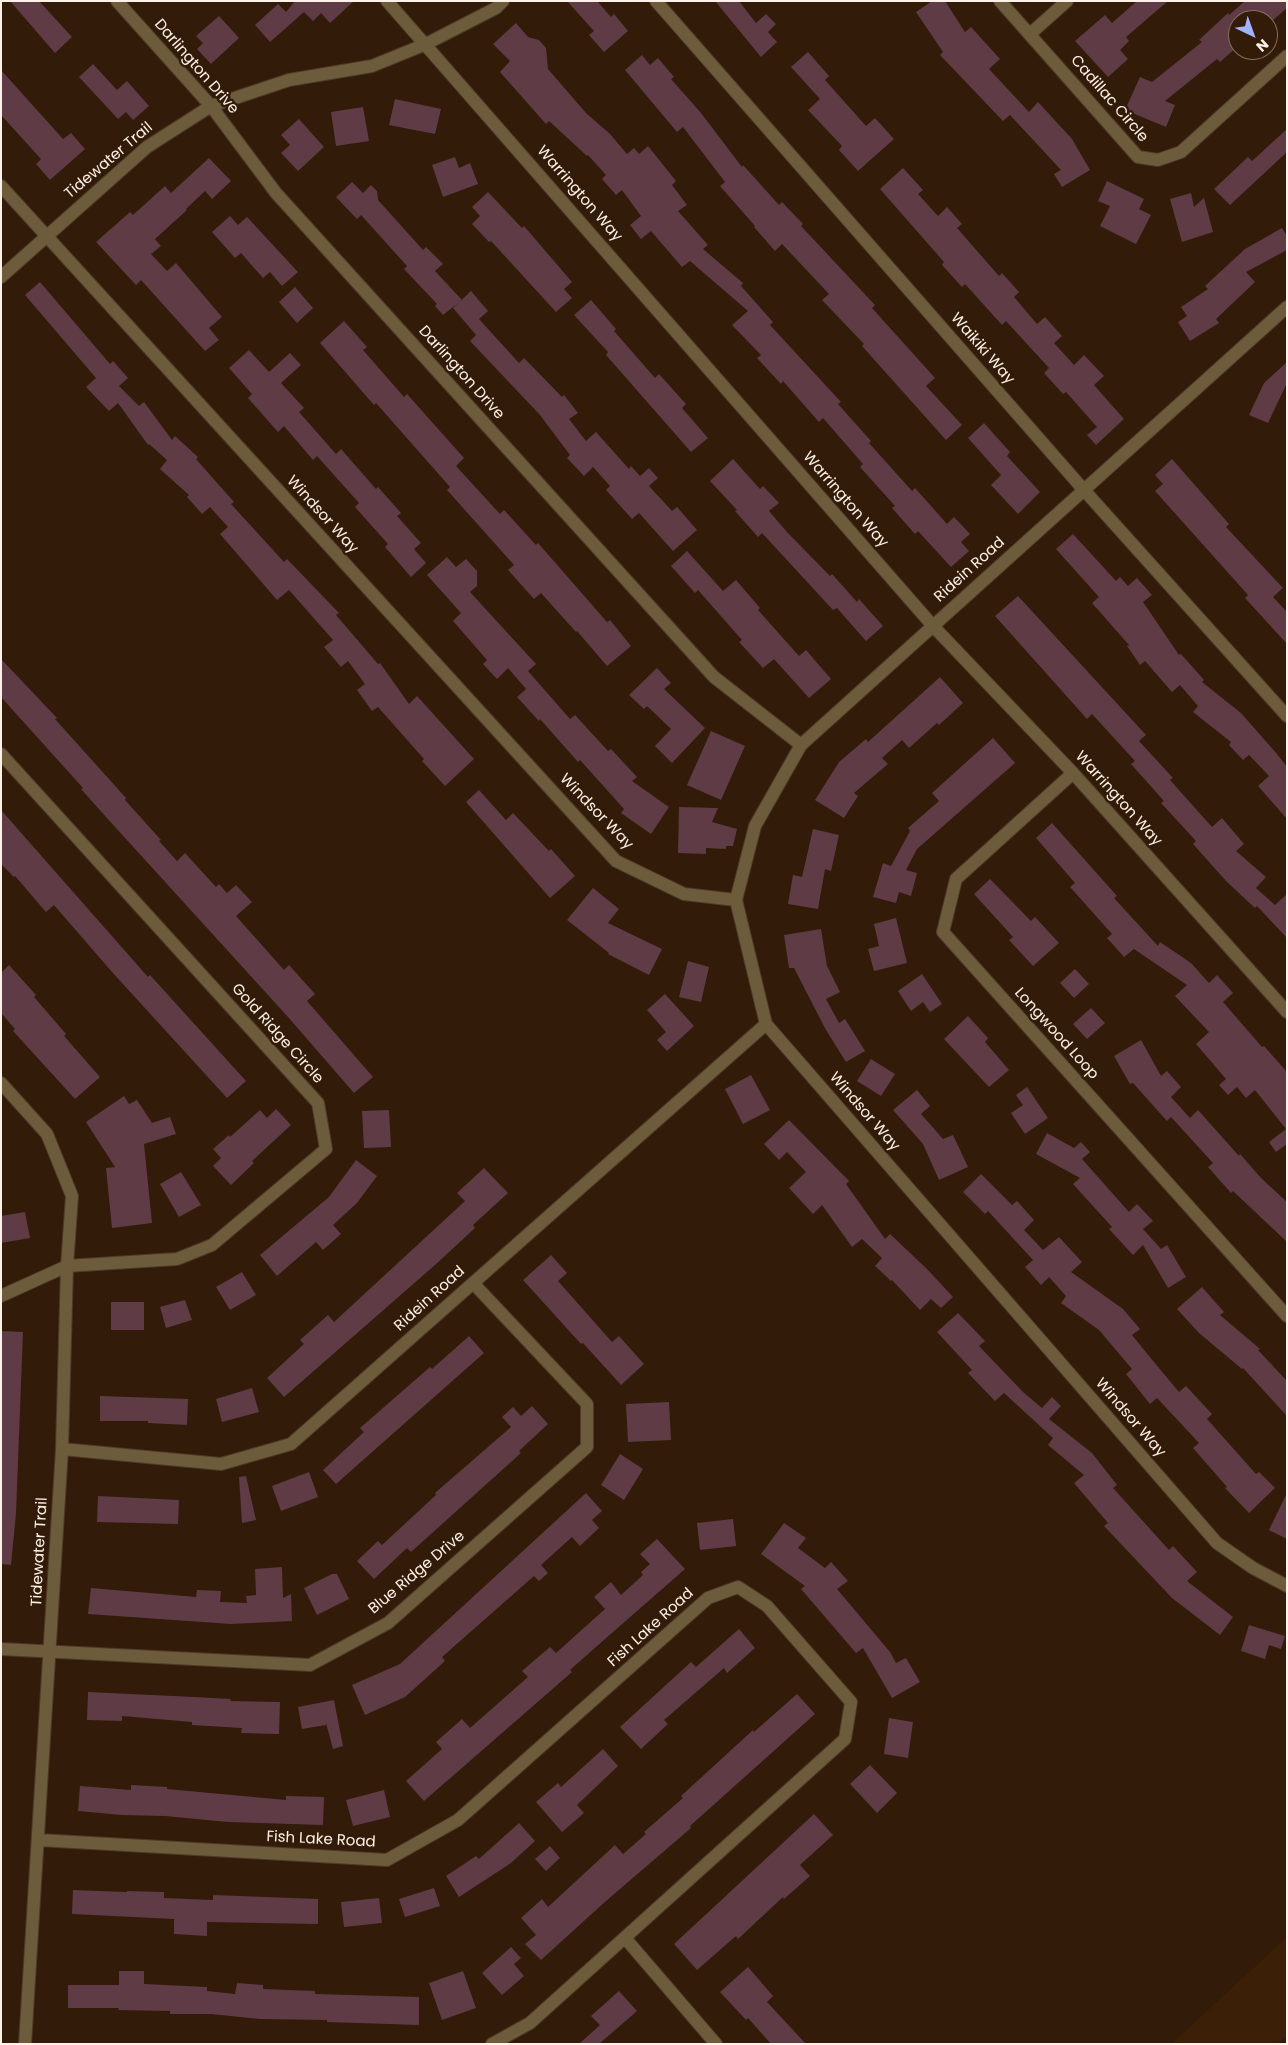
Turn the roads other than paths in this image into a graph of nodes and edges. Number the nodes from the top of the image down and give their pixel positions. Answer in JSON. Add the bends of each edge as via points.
{"nodes":[{"id":1,"x":117,"y":1,"type":"edge"},
{"id":2,"x":387,"y":1,"type":"edge"},
{"id":3,"x":503,"y":1,"type":"edge"},
{"id":4,"x":656,"y":1,"type":"edge"},
{"id":5,"x":1000,"y":1,"type":"edge"},
{"id":6,"x":1067,"y":1,"type":"edge"},
{"id":7,"x":1030,"y":34,"type":"junction"},
{"id":8,"x":426,"y":44,"type":"junction"},
{"id":9,"x":1287,"y":56,"type":"edge"},
{"id":10,"x":211,"y":106,"type":"junction"},
{"id":11,"x":1,"y":186,"type":"edge"},
{"id":12,"x":46,"y":237,"type":"junction"},
{"id":13,"x":1,"y":277,"type":"edge"},
{"id":14,"x":1287,"y":306,"type":"edge"},
{"id":15,"x":1083,"y":490,"type":"junction"},
{"id":16,"x":933,"y":626,"type":"junction"},
{"id":17,"x":1287,"y":716,"type":"edge"},
{"id":18,"x":801,"y":745,"type":"junction"},
{"id":19,"x":1,"y":754,"type":"edge"},
{"id":20,"x":1073,"y":773,"type":"junction"},
{"id":21,"x":736,"y":900,"type":"junction"},
{"id":22,"x":1287,"y":1012,"type":"edge"},
{"id":23,"x":766,"y":1024,"type":"junction"},
{"id":24,"x":1,"y":1083,"type":"edge"},
{"id":25,"x":67,"y":1266,"type":"junction"},
{"id":26,"x":473,"y":1282,"type":"junction"},
{"id":27,"x":1,"y":1296,"type":"edge"},
{"id":28,"x":1287,"y":1316,"type":"edge"},
{"id":29,"x":62,"y":1449,"type":"junction"},
{"id":30,"x":1287,"y":1586,"type":"edge"},
{"id":31,"x":1,"y":1649,"type":"edge"},
{"id":32,"x":50,"y":1652,"type":"junction"},
{"id":33,"x":39,"y":1840,"type":"junction"},
{"id":34,"x":625,"y":1938,"type":"junction"},
{"id":35,"x":25,"y":2044,"type":"edge"},
{"id":36,"x":492,"y":2044,"type":"edge"},
{"id":37,"x":716,"y":2044,"type":"edge"}],
"edges":[{"from":1,"to":10,"type":"street","name":"Darlington Drive"},
{"from":2,"to":8,"type":"street","name":"Warrington Way"},
{"from":3,"to":8,"type":"street","name":"Tidewater Trail","via":[[496,8]]},
{"from":4,"to":15,"type":"street","name":"Waikiki Way"},
{"from":5,"to":7,"type":"street","name":"Cadillac Circle"},
{"from":6,"to":7,"type":"street"},
{"from":7,"to":9,"type":"street","name":"Cadillac Circle","via":[[1138,157],[1158,160],[1181,152]]},
{"from":8,"to":10,"type":"street","name":"Tidewater Trail","via":[[372,66],[289,80]]},
{"from":8,"to":16,"type":"street","name":"Warrington Way"},
{"from":10,"to":12,"type":"street","name":"Tidewater Trail","via":[[147,147]]},
{"from":10,"to":18,"type":"street","name":"Darlington Drive","via":[[276,193],[714,677]]},
{"from":11,"to":12,"type":"street","name":"Windsor Way"},
{"from":12,"to":13,"type":"street","name":"Tidewater Trail"},
{"from":12,"to":21,"type":"street","name":"Windsor Way","via":[[616,861],[684,894]]},
{"from":14,"to":15,"type":"street","name":"Ridein Road"},
{"from":15,"to":16,"type":"street","name":"Ridein Road"},
{"from":15,"to":17,"type":"street","name":"Waikiki Way"},
{"from":16,"to":18,"type":"street","name":"Ridein Road"},
{"from":16,"to":20,"type":"street","name":"Warrington Way"},
{"from":18,"to":21,"type":"street","name":"Ridein Road","via":[[755,826]]},
{"from":19,"to":25,"type":"street","name":"Gold Ridge Circle","via":[[318,1103],[326,1149],[212,1245],[177,1258]]},
{"from":20,"to":22,"type":"street","name":"Warrington Way"},
{"from":20,"to":28,"type":"street","name":"Longwood Loop","via":[[956,879],[943,932]]},
{"from":21,"to":23,"type":"street","name":"Windsor Way"},
{"from":23,"to":26,"type":"street","name":"Ridein Road"},
{"from":23,"to":30,"type":"street","name":"Windsor Way","via":[[1217,1543]]},
{"from":24,"to":25,"type":"street","name":"Tidewater Trail","via":[[47,1134],[72,1196]]},
{"from":25,"to":27,"type":"street"},
{"from":25,"to":29,"type":"street","name":"Tidewater Trail"},
{"from":26,"to":29,"type":"street","name":"Ridein Road","via":[[291,1444],[221,1464]]},
{"from":26,"to":32,"type":"street","name":"Blue Ridge Drive","via":[[588,1404],[587,1447],[388,1623],[310,1665]]},
{"from":29,"to":32,"type":"street","name":"Tidewater Trail"},
{"from":31,"to":32,"type":"street","name":"Blue Ridge Drive"},
{"from":32,"to":33,"type":"street","name":"Tidewater Trail"},
{"from":33,"to":34,"type":"street","name":"Fish Lake Road","via":[[387,1860],[458,1820],[708,1598],[738,1586],[767,1606],[851,1702],[845,1739]]},
{"from":33,"to":35,"type":"street","name":"Tidewater Trail"},
{"from":34,"to":36,"type":"street","name":"Fish Lake Road","via":[[530,2023]]},
{"from":34,"to":37,"type":"street"}]}
